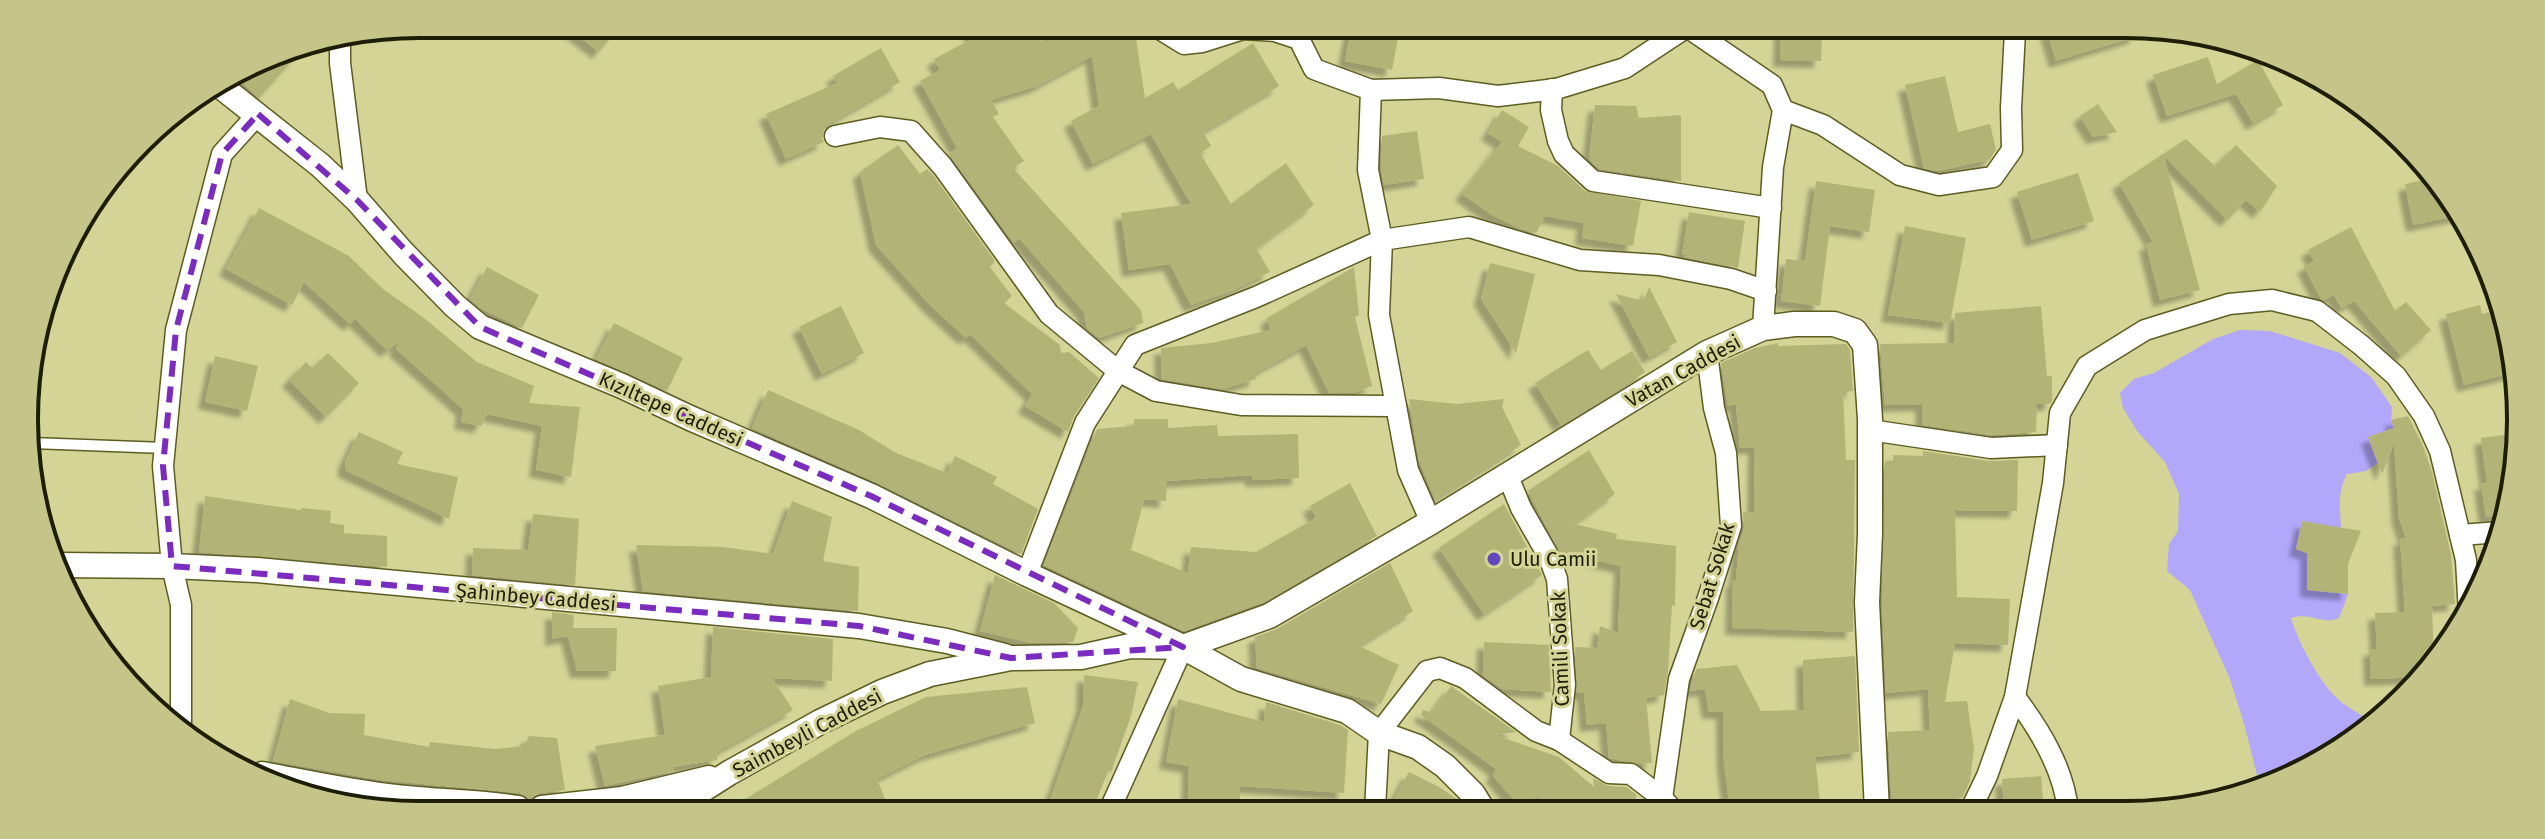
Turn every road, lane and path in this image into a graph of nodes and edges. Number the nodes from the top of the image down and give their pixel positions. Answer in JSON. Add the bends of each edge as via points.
{"nodes":[{"id":1,"x":1174,"y":38,"type":"edge"},
{"id":2,"x":1215,"y":38,"type":"edge"},
{"id":3,"x":1296,"y":38,"type":"edge"},
{"id":4,"x":1673,"y":38,"type":"edge"},
{"id":5,"x":1701,"y":38,"type":"edge"},
{"id":6,"x":2015,"y":38,"type":"edge"},
{"id":7,"x":340,"y":46,"type":"edge"},
{"id":8,"x":1552,"y":89,"type":"junction"},
{"id":9,"x":1371,"y":90,"type":"junction"},
{"id":10,"x":226,"y":91,"type":"edge"},
{"id":11,"x":1783,"y":110,"type":"junction"},
{"id":12,"x":258,"y":114,"type":"junction"},
{"id":13,"x":835,"y":136,"type":"dead end"},
{"id":14,"x":357,"y":200,"type":"junction"},
{"id":15,"x":1771,"y":208,"type":"junction"},
{"id":16,"x":1382,"y":240,"type":"junction"},
{"id":17,"x":1766,"y":291,"type":"junction"},
{"id":18,"x":1763,"y":328,"type":"junction"},
{"id":19,"x":1707,"y":353,"type":"junction"},
{"id":20,"x":1118,"y":371,"type":"junction"},
{"id":21,"x":1396,"y":406,"type":"junction"},
{"id":22,"x":1870,"y":430,"type":"junction"},
{"id":23,"x":39,"y":443,"type":"edge"},
{"id":24,"x":2057,"y":445,"type":"junction"},
{"id":25,"x":165,"y":448,"type":"junction"},
{"id":26,"x":1507,"y":474,"type":"junction"},
{"id":27,"x":1431,"y":522,"type":"junction"},
{"id":28,"x":2490,"y":533,"type":"edge"},
{"id":29,"x":2460,"y":535,"type":"junction"},
{"id":30,"x":67,"y":565,"type":"edge"},
{"id":31,"x":172,"y":566,"type":"junction"},
{"id":32,"x":1027,"y":574,"type":"junction"},
{"id":33,"x":2468,"y":589,"type":"edge"},
{"id":34,"x":1183,"y":647,"type":"junction"},
{"id":35,"x":1011,"y":658,"type":"junction"},
{"id":36,"x":2015,"y":697,"type":"junction"},
{"id":37,"x":181,"y":717,"type":"edge"},
{"id":38,"x":1379,"y":733,"type":"junction"},
{"id":39,"x":1559,"y":740,"type":"junction"},
{"id":40,"x":729,"y":773,"type":"junction"},
{"id":41,"x":296,"y":781,"type":"edge"},
{"id":42,"x":429,"y":801,"type":"edge"},
{"id":43,"x":604,"y":801,"type":"edge"},
{"id":44,"x":685,"y":801,"type":"edge"},
{"id":45,"x":1114,"y":801,"type":"edge"},
{"id":46,"x":1375,"y":801,"type":"edge"},
{"id":47,"x":1477,"y":801,"type":"edge"},
{"id":48,"x":1659,"y":801,"type":"edge"},
{"id":49,"x":1665,"y":801,"type":"edge"},
{"id":50,"x":1877,"y":801,"type":"edge"},
{"id":51,"x":1975,"y":801,"type":"edge"},
{"id":52,"x":2067,"y":801,"type":"edge"}],
"edges":[{"from":1,"to":2,"type":"street","via":[[1184,44]]},
{"from":3,"to":9,"type":"street","via":[[1314,69]]},
{"from":4,"to":8,"type":"street","via":[[1625,68]]},
{"from":5,"to":11,"type":"street","via":[[1772,85]]},
{"from":6,"to":11,"type":"street","via":[[2012,150],[1993,177],[1939,185],[1900,175],[1823,125]]},
{"from":7,"to":14,"type":"street"},
{"from":8,"to":9,"type":"street","via":[[1498,96],[1439,88]]},
{"from":8,"to":15,"type":"street","via":[[1558,141],[1564,154],[1593,181]]},
{"from":9,"to":16,"type":"street","via":[[1368,170]]},
{"from":10,"to":12,"type":"street","name":"Kızıltepe Caddesi"},
{"from":11,"to":15,"type":"street"},
{"from":12,"to":14,"type":"street","name":"Kızıltepe Caddesi"},
{"from":12,"to":25,"type":"street","via":[[222,154],[176,330]]},
{"from":13,"to":20,"type":"street","via":[[880,127],[911,131],[1049,314]]},
{"from":14,"to":32,"type":"street","name":"Kızıltepe Caddesi","via":[[480,327],[857,490]]},
{"from":15,"to":17,"type":"street"},
{"from":16,"to":17,"type":"street","via":[[1469,227],[1580,260],[1659,265]]},
{"from":16,"to":20,"type":"street","via":[[1135,345]]},
{"from":16,"to":21,"type":"street","via":[[1379,315]]},
{"from":17,"to":18,"type":"street"},
{"from":18,"to":19,"type":"street","name":"Vatan Caddesi"},
{"from":18,"to":22,"type":"street","name":"Vatan Caddesi","via":[[1834,324],[1855,331],[1865,345]]},
{"from":19,"to":26,"type":"street","name":"Vatan Caddesi"},
{"from":19,"to":49,"type":"street","name":"Sebat Sokak","via":[[1726,453],[1731,526],[1679,679]]},
{"from":20,"to":21,"type":"street","via":[[1156,391],[1227,403]]},
{"from":20,"to":32,"type":"street","via":[[1085,423]]},
{"from":21,"to":27,"type":"street","via":[[1408,470]]},
{"from":22,"to":24,"type":"street","via":[[1991,448]]},
{"from":22,"to":50,"type":"street","name":"Vatan Caddesi","via":[[1867,602]]},
{"from":23,"to":25,"type":"lane"},
{"from":24,"to":29,"type":"street","via":[[2060,413],[2087,366],[2145,330],[2229,304],[2272,300],[2317,311],[2396,376],[2440,451]]},
{"from":24,"to":36,"type":"street"},
{"from":25,"to":31,"type":"street"},
{"from":26,"to":27,"type":"street","name":"Vatan Caddesi"},
{"from":26,"to":39,"type":"street","name":"Camili Sokak","via":[[1557,579],[1565,685]]},
{"from":27,"to":34,"type":"street","name":"Vatan Caddesi","via":[[1269,616]]},
{"from":28,"to":29,"type":"street"},
{"from":29,"to":33,"type":"street"},
{"from":30,"to":31,"type":"street","name":"Şahinbey Caddesi"},
{"from":31,"to":35,"type":"street","name":"Şahinbey Caddesi","via":[[859,626]]},
{"from":31,"to":37,"type":"street","via":[[181,605]]},
{"from":32,"to":34,"type":"street","name":"Kızıltepe Caddesi"},
{"from":34,"to":35,"type":"street","name":"Saimbeyli Caddesi","via":[[1130,646],[1081,657]]},
{"from":34,"to":38,"type":"street","name":"Kızıltepe Caddesi","via":[[1241,679],[1347,711]]},
{"from":34,"to":45,"type":"street"},
{"from":35,"to":40,"type":"street","name":"Saimbeyli Caddesi","via":[[930,674],[882,692]]},
{"from":36,"to":51,"type":"street"},
{"from":36,"to":52,"type":"street","via":[[2037,725]]},
{"from":38,"to":39,"type":"street","via":[[1427,671],[1440,668],[1465,678],[1536,731]]},
{"from":38,"to":46,"type":"street"},
{"from":38,"to":47,"type":"street","name":"Kızıltepe Caddesi","via":[[1427,753]]},
{"from":39,"to":48,"type":"street","via":[[1609,773],[1631,774]]},
{"from":40,"to":43,"type":"street"},
{"from":40,"to":44,"type":"street","name":"Saimbeyli Caddesi"},
{"from":41,"to":42,"type":"street"}]}
